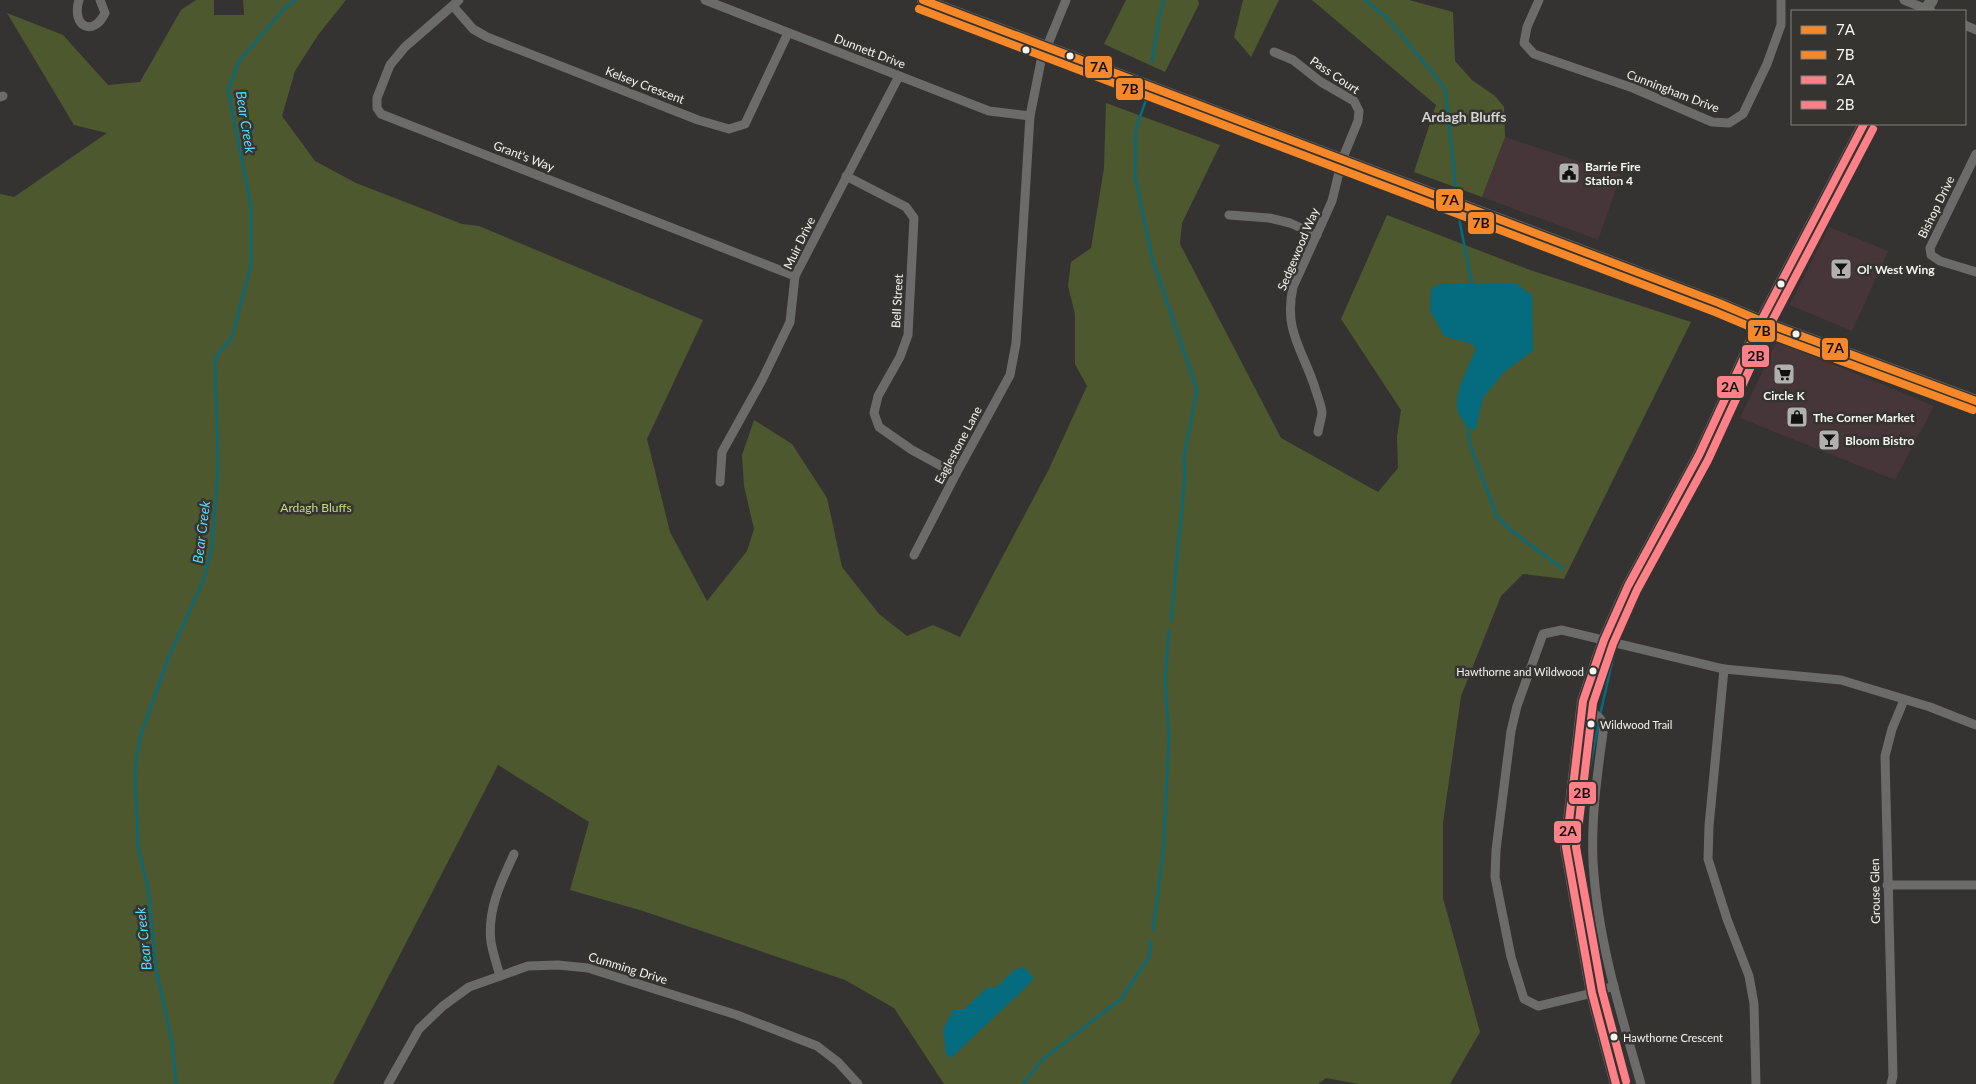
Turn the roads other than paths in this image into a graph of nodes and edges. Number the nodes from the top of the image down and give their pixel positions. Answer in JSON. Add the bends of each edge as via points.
{"nodes":[{"id":1,"x":79,"y":0,"type":"edge"},
{"id":2,"x":100,"y":0,"type":"edge"},
{"id":3,"x":704,"y":0,"type":"edge"},
{"id":4,"x":923,"y":0,"type":"edge"},
{"id":5,"x":1066,"y":0,"type":"edge"},
{"id":6,"x":1539,"y":0,"type":"edge"},
{"id":7,"x":1781,"y":0,"type":"edge"},
{"id":8,"x":1904,"y":0,"type":"edge"},
{"id":9,"x":456,"y":3,"type":"edge"},
{"id":10,"x":1929,"y":8,"type":"edge"},
{"id":11,"x":788,"y":33,"type":"junction"},
{"id":12,"x":1046,"y":48,"type":"junction"},
{"id":13,"x":1274,"y":52,"type":"dead end"},
{"id":14,"x":899,"y":76,"type":"junction"},
{"id":15,"x":1030,"y":116,"type":"junction"},
{"id":16,"x":1863,"y":125,"type":"edge"},
{"id":17,"x":1976,"y":154,"type":"edge"},
{"id":18,"x":1342,"y":160,"type":"junction"},
{"id":19,"x":846,"y":176,"type":"junction"},
{"id":20,"x":1230,"y":215,"type":"dead end"},
{"id":21,"x":1317,"y":235,"type":"junction"},
{"id":22,"x":1976,"y":272,"type":"edge"},
{"id":23,"x":795,"y":276,"type":"junction"},
{"id":24,"x":1761,"y":321,"type":"junction"},
{"id":25,"x":1976,"y":401,"type":"edge"},
{"id":26,"x":1318,"y":432,"type":"dead end"},
{"id":27,"x":956,"y":474,"type":"junction"},
{"id":28,"x":720,"y":482,"type":"dead end"},
{"id":29,"x":914,"y":555,"type":"dead end"},
{"id":30,"x":1604,"y":640,"type":"junction"},
{"id":31,"x":1724,"y":669,"type":"junction"},
{"id":32,"x":1904,"y":700,"type":"junction"},
{"id":33,"x":1582,"y":708,"type":"junction"},
{"id":34,"x":1976,"y":725,"type":"edge"},
{"id":35,"x":514,"y":854,"type":"dead end"},
{"id":36,"x":1887,"y":885,"type":"junction"},
{"id":37,"x":1976,"y":885,"type":"edge"},
{"id":38,"x":500,"y":976,"type":"junction"},
{"id":39,"x":1614,"y":986,"type":"junction"},
{"id":40,"x":1592,"y":993,"type":"junction"},
{"id":41,"x":388,"y":1084,"type":"edge"},
{"id":42,"x":858,"y":1084,"type":"edge"},
{"id":43,"x":1616,"y":1084,"type":"edge"},
{"id":44,"x":1641,"y":1084,"type":"edge"},
{"id":45,"x":1756,"y":1084,"type":"edge"},
{"id":46,"x":1891,"y":1084,"type":"edge"}],
"edges":[{"from":1,"to":2,"type":"street","via":[[78,20],[85,26],[94,26],[105,13]]},
{"from":3,"to":11,"type":"street","name":"Dunnett Drive"},
{"from":4,"to":12,"type":"street"},
{"from":5,"to":12,"type":"street","name":"Eaglestone Lane"},
{"from":6,"to":7,"type":"street","name":"Cunningham Drive","via":[[1524,43],[1534,54],[1633,88],[1712,122],[1729,123],[1743,114],[1767,64],[1780,25]]},
{"from":8,"to":10,"type":"street"},
{"from":9,"to":11,"type":"street","name":"Kelsey Crescent","via":[[473,29],[487,37],[698,120],[729,129],[745,124]]},
{"from":9,"to":23,"type":"street","name":"Grant's Way","via":[[405,47],[390,65],[377,98],[381,114]]},
{"from":11,"to":14,"type":"street","name":"Dunnett Drive"},
{"from":12,"to":15,"type":"street","name":"Eaglestone Lane"},
{"from":12,"to":18,"type":"street"},
{"from":13,"to":18,"type":"street","name":"Pass Court","via":[[1292,60],[1357,105],[1360,116]]},
{"from":14,"to":15,"type":"street","name":"Dunnett Drive","via":[[989,111]]},
{"from":14,"to":19,"type":"street","name":"Muir Drive"},
{"from":15,"to":27,"type":"street","name":"Eaglestone Lane","via":[[1016,343],[1010,375]]},
{"from":16,"to":24,"type":"street"},
{"from":17,"to":22,"type":"street","name":"Bishop Drive","via":[[1930,248],[1932,255],[1940,260]]},
{"from":18,"to":21,"type":"street","name":"Sedgewood Way","via":[[1332,201]]},
{"from":18,"to":24,"type":"street"},
{"from":19,"to":23,"type":"street","name":"Muir Drive"},
{"from":19,"to":27,"type":"street","name":"Bell Street","via":[[906,207],[914,218],[908,334],[900,357],[878,396],[874,413],[879,427]]},
{"from":20,"to":21,"type":"street","via":[[1290,222]]},
{"from":21,"to":26,"type":"street","name":"Sedgewood Way","via":[[1293,287],[1289,314],[1293,336],[1312,378],[1322,412]]},
{"from":23,"to":28,"type":"street","name":"Muir Drive","via":[[790,322],[722,452]]},
{"from":24,"to":25,"type":"street"},
{"from":24,"to":30,"type":"street","via":[[1699,455],[1628,586]]},
{"from":27,"to":29,"type":"street","name":"Eaglestone Lane"},
{"from":30,"to":31,"type":"street"},
{"from":30,"to":33,"type":"street"},
{"from":30,"to":40,"type":"street","via":[[1562,630],[1543,634],[1513,723],[1495,877],[1511,957],[1524,999],[1538,1006]]},
{"from":31,"to":32,"type":"street","via":[[1841,680]]},
{"from":31,"to":45,"type":"street","via":[[1708,859],[1749,976],[1754,1004]]},
{"from":32,"to":34,"type":"street"},
{"from":32,"to":36,"type":"street","name":"Grouse Glen","via":[[1885,756]]},
{"from":33,"to":39,"type":"street","via":[[1602,718],[1604,725],[1595,792],[1594,862],[1605,951]]},
{"from":33,"to":40,"type":"street","via":[[1566,847]]},
{"from":35,"to":38,"type":"street","via":[[495,896],[491,920],[491,942]]},
{"from":36,"to":37,"type":"street"},
{"from":36,"to":46,"type":"street","name":"Grouse Glen"},
{"from":38,"to":41,"type":"street","name":"Cumming Drive","via":[[469,987],[419,1029]]},
{"from":38,"to":42,"type":"street","name":"Cumming Drive","via":[[528,966],[588,968],[737,1015],[817,1046],[838,1062]]},
{"from":39,"to":40,"type":"street"},
{"from":39,"to":44,"type":"street"},
{"from":40,"to":43,"type":"street"}]}
